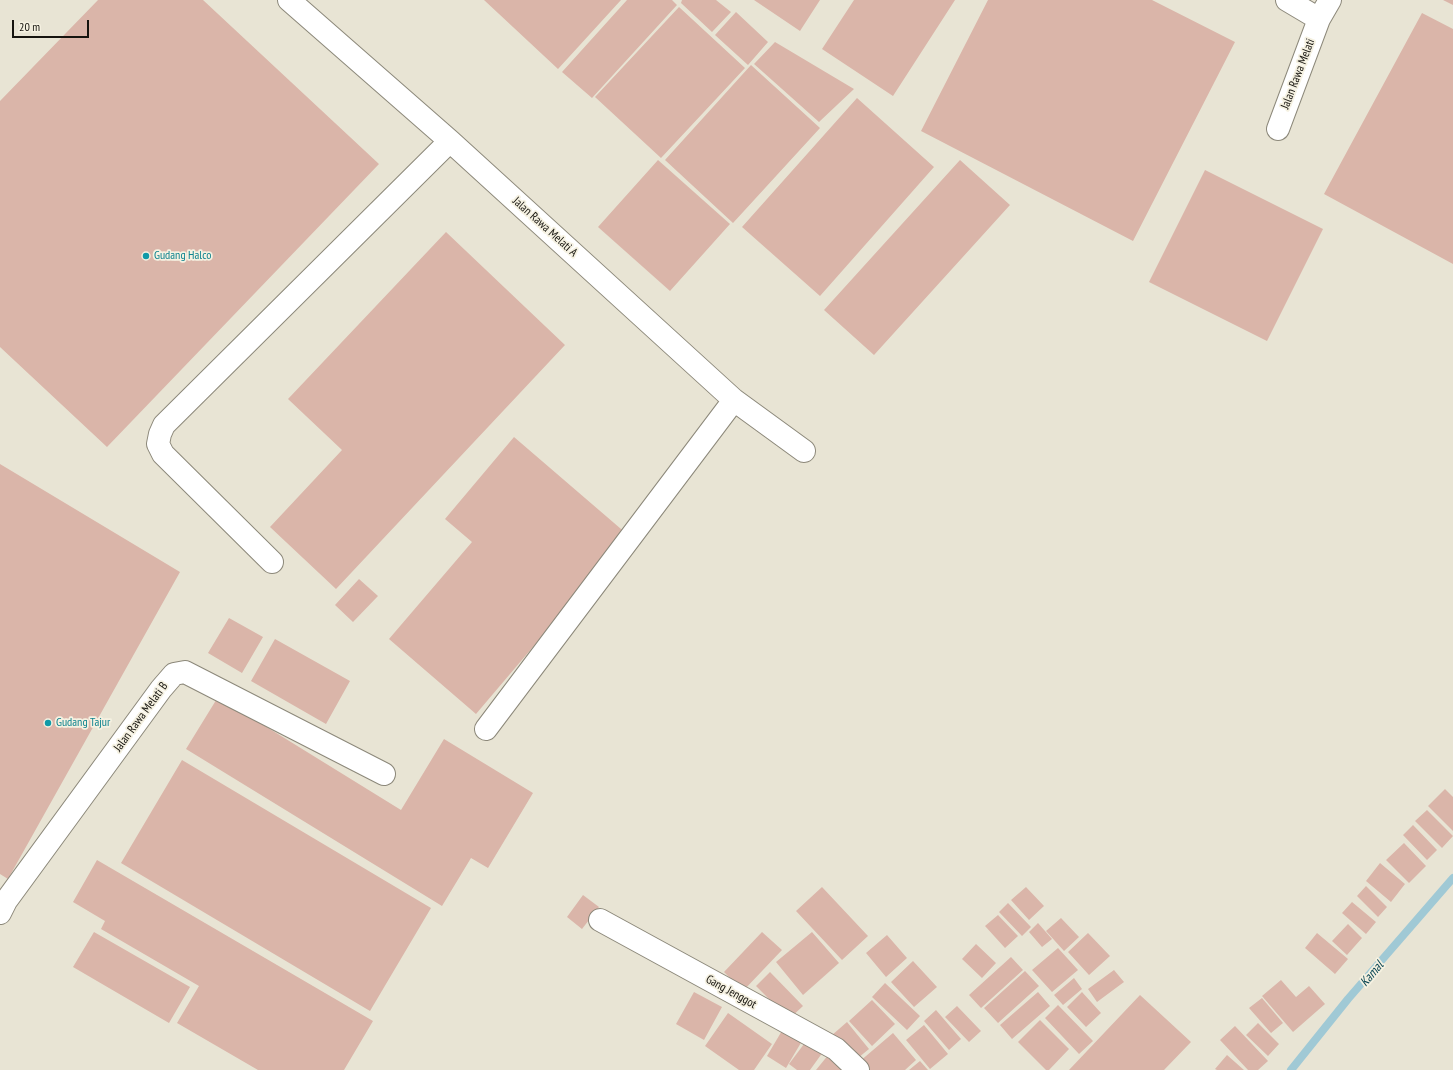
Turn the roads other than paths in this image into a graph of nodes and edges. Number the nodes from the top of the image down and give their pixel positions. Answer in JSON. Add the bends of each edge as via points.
{"nodes":[{"id":1,"x":289,"y":0,"type":"edge"},
{"id":2,"x":1286,"y":0,"type":"edge"},
{"id":3,"x":1330,"y":0,"type":"edge"},
{"id":4,"x":1319,"y":19,"type":"junction"},
{"id":5,"x":1278,"y":129,"type":"dead end"},
{"id":6,"x":450,"y":141,"type":"junction"},
{"id":7,"x":734,"y":400,"type":"junction"},
{"id":8,"x":804,"y":452,"type":"dead end"},
{"id":9,"x":272,"y":562,"type":"dead end"},
{"id":10,"x":486,"y":728,"type":"dead end"},
{"id":11,"x":384,"y":774,"type":"dead end"},
{"id":12,"x":2,"y":904,"type":"edge"},
{"id":13,"x":600,"y":920,"type":"dead end"},
{"id":14,"x":858,"y":1070,"type":"edge"}],
"edges":[{"from":1,"to":6,"type":"street","name":"Jalan Rawa Melati A"},
{"from":2,"to":4,"type":"street"},
{"from":3,"to":4,"type":"street","name":"Jalan Rawa Melati"},
{"from":4,"to":5,"type":"street","name":"Jalan Rawa Melati"},
{"from":6,"to":7,"type":"street","name":"Jalan Rawa Melati A"},
{"from":6,"to":9,"type":"street","via":[[164,425],[160,434],[158,444],[163,454]]},
{"from":7,"to":8,"type":"street","name":"Jalan Rawa Melati A"},
{"from":7,"to":10,"type":"street"},
{"from":11,"to":12,"type":"street","name":"Jalan Rawa Melati B","via":[[185,672],[174,674]]},
{"from":13,"to":14,"type":"street","name":"Gang Jenggot","via":[[836,1049]]}]}
